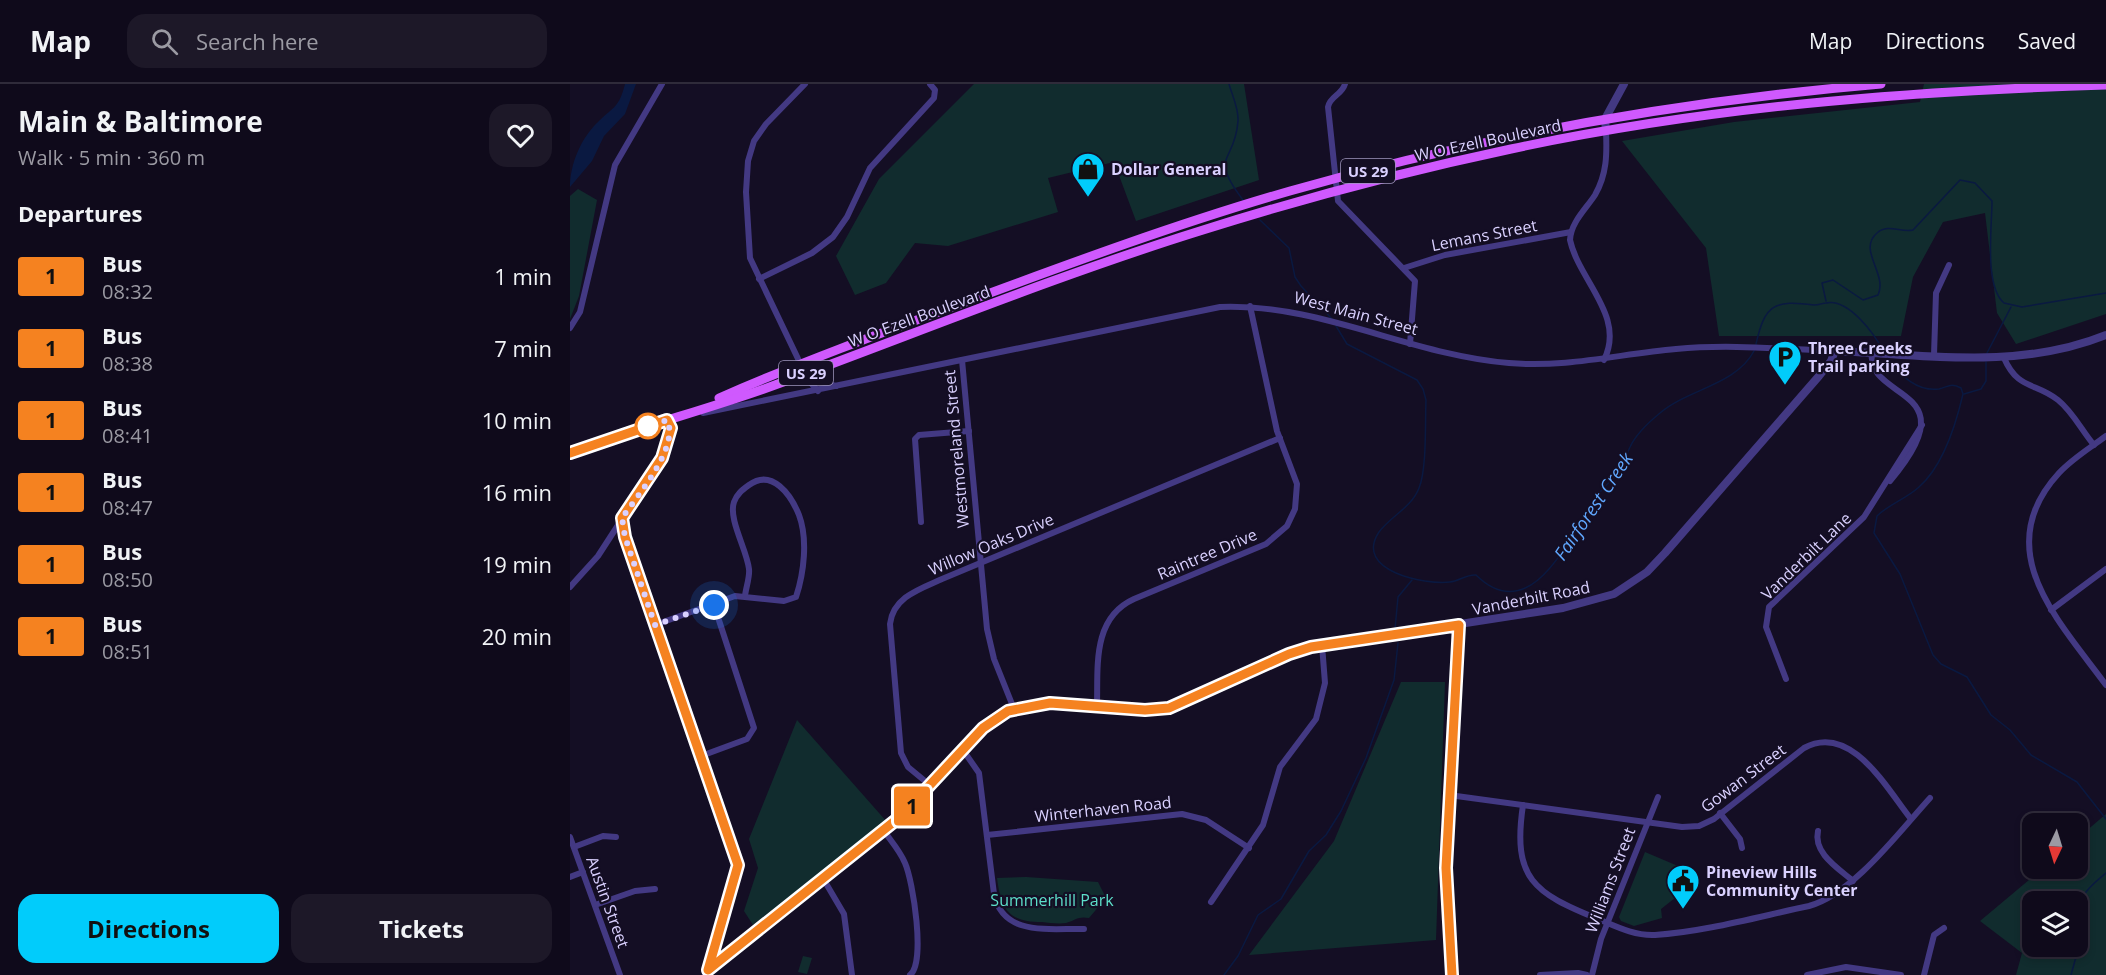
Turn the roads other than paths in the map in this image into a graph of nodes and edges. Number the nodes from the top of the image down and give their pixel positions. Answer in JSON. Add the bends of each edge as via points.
{"nodes":[{"id":1,"x":662,"y":84,"type":"edge"},
{"id":2,"x":805,"y":84,"type":"edge"},
{"id":3,"x":930,"y":84,"type":"edge"},
{"id":4,"x":1345,"y":84,"type":"edge"},
{"id":5,"x":1624,"y":84,"type":"edge"},
{"id":6,"x":1881,"y":84,"type":"edge"},
{"id":7,"x":2054,"y":85,"type":"edge"},
{"id":8,"x":2106,"y":85,"type":"edge"},
{"id":9,"x":1951,"y":87,"type":"edge"},
{"id":10,"x":1713,"y":102,"type":"junction"},
{"id":11,"x":1717,"y":113,"type":"junction"},
{"id":12,"x":1605,"y":118,"type":"junction"},
{"id":13,"x":1605,"y":131,"type":"junction"},
{"id":14,"x":1336,"y":179,"type":"junction"},
{"id":15,"x":1337,"y":190,"type":"junction"},
{"id":16,"x":1571,"y":232,"type":"junction"},
{"id":17,"x":1124,"y":244,"type":"junction"},
{"id":18,"x":1128,"y":255,"type":"junction"},
{"id":19,"x":1949,"y":265,"type":"dead end"},
{"id":20,"x":1404,"y":268,"type":"junction"},
{"id":21,"x":1051,"y":270,"type":"junction"},
{"id":22,"x":759,"y":279,"type":"junction"},
{"id":23,"x":1055,"y":281,"type":"junction"},
{"id":24,"x":1250,"y":306,"type":"junction"},
{"id":25,"x":944,"y":310,"type":"junction"},
{"id":26,"x":947,"y":321,"type":"junction"},
{"id":27,"x":570,"y":328,"type":"edge"},
{"id":28,"x":2106,"y":335,"type":"edge"},
{"id":29,"x":874,"y":336,"type":"junction"},
{"id":30,"x":1410,"y":344,"type":"junction"},
{"id":31,"x":878,"y":347,"type":"junction"},
{"id":32,"x":1834,"y":351,"type":"junction"},
{"id":33,"x":1873,"y":352,"type":"junction"},
{"id":34,"x":1934,"y":355,"type":"junction"},
{"id":35,"x":2004,"y":358,"type":"junction"},
{"id":36,"x":962,"y":360,"type":"junction"},
{"id":37,"x":1604,"y":360,"type":"junction"},
{"id":38,"x":799,"y":364,"type":"junction"},
{"id":39,"x":825,"y":366,"type":"junction"},
{"id":40,"x":810,"y":372,"type":"junction"},
{"id":41,"x":825,"y":383,"type":"junction"},
{"id":42,"x":838,"y":387,"type":"junction"},
{"id":43,"x":818,"y":391,"type":"junction"},
{"id":44,"x":667,"y":420,"type":"junction"},
{"id":45,"x":969,"y":431,"type":"junction"},
{"id":46,"x":2106,"y":436,"type":"edge"},
{"id":47,"x":1280,"y":438,"type":"junction"},
{"id":48,"x":2094,"y":445,"type":"junction"},
{"id":49,"x":570,"y":453,"type":"edge"},
{"id":50,"x":622,"y":518,"type":"junction"},
{"id":51,"x":921,"y":522,"type":"dead end"},
{"id":52,"x":980,"y":563,"type":"junction"},
{"id":53,"x":2106,"y":569,"type":"edge"},
{"id":54,"x":570,"y":587,"type":"edge"},
{"id":55,"x":745,"y":596,"type":"junction"},
{"id":56,"x":714,"y":605,"type":"junction"},
{"id":57,"x":2051,"y":610,"type":"junction"},
{"id":58,"x":655,"y":625,"type":"junction"},
{"id":59,"x":1459,"y":625,"type":"junction"},
{"id":60,"x":1322,"y":645,"type":"junction"},
{"id":61,"x":1786,"y":679,"type":"dead end"},
{"id":62,"x":2106,"y":685,"type":"edge"},
{"id":63,"x":1097,"y":706,"type":"junction"},
{"id":64,"x":1014,"y":709,"type":"junction"},
{"id":65,"x":963,"y":750,"type":"junction"},
{"id":66,"x":701,"y":756,"type":"junction"},
{"id":67,"x":931,"y":786,"type":"junction"},
{"id":68,"x":1449,"y":795,"type":"junction"},
{"id":69,"x":1658,"y":797,"type":"dead end"},
{"id":70,"x":1930,"y":798,"type":"dead end"},
{"id":71,"x":1523,"y":805,"type":"junction"},
{"id":72,"x":1720,"y":813,"type":"junction"},
{"id":73,"x":1911,"y":819,"type":"junction"},
{"id":74,"x":1647,"y":822,"type":"junction"},
{"id":75,"x":884,"y":831,"type":"junction"},
{"id":76,"x":1818,"y":831,"type":"dead end"},
{"id":77,"x":987,"y":835,"type":"junction"},
{"id":78,"x":570,"y":837,"type":"edge"},
{"id":79,"x":616,"y":837,"type":"dead end"},
{"id":80,"x":574,"y":848,"type":"junction"},
{"id":81,"x":1249,"y":848,"type":"junction"},
{"id":82,"x":1742,"y":848,"type":"dead end"},
{"id":83,"x":583,"y":872,"type":"junction"},
{"id":84,"x":570,"y":877,"type":"edge"},
{"id":85,"x":824,"y":880,"type":"junction"},
{"id":86,"x":1853,"y":881,"type":"junction"},
{"id":87,"x":655,"y":889,"type":"dead end"},
{"id":88,"x":1211,"y":902,"type":"dead end"},
{"id":89,"x":595,"y":905,"type":"junction"},
{"id":90,"x":1608,"y":923,"type":"junction"},
{"id":91,"x":1084,"y":928,"type":"dead end"},
{"id":92,"x":1944,"y":928,"type":"dead end"},
{"id":93,"x":707,"y":973,"type":"edge"},
{"id":94,"x":620,"y":975,"type":"edge"},
{"id":95,"x":852,"y":975,"type":"edge"},
{"id":96,"x":910,"y":975,"type":"edge"},
{"id":97,"x":1452,"y":975,"type":"edge"},
{"id":98,"x":1540,"y":975,"type":"edge"},
{"id":99,"x":1587,"y":975,"type":"edge"},
{"id":100,"x":1592,"y":975,"type":"edge"},
{"id":101,"x":1807,"y":975,"type":"edge"},
{"id":102,"x":1901,"y":975,"type":"edge"},
{"id":103,"x":1924,"y":975,"type":"edge"}],
"edges":[{"from":1,"to":27,"type":"street","via":[[615,165],[580,312]]},
{"from":2,"to":22,"type":"street","via":[[766,124],[751,151],[746,192],[747,244]]},
{"from":3,"to":22,"type":"street","via":[[936,93],[934,98],[870,168],[833,237],[812,253]]},
{"from":4,"to":14,"type":"street","via":[[1328,107]]},
{"from":5,"to":12,"type":"street"},
{"from":6,"to":10,"type":"main road","name":"W O Ezell Boulevard","number":"US 29"},
{"from":7,"to":8,"type":"main road","name":"W O Ezell Boulevard","number":"US 29"},
{"from":7,"to":9,"type":"main road","name":"W O Ezell Boulevard","number":"US 29"},
{"from":9,"to":11,"type":"main road","name":"W O Ezell Boulevard","number":"US 29"},
{"from":10,"to":11,"type":"main road"},
{"from":10,"to":12,"type":"main road","name":"W O Ezell Boulevard","number":"US 29"},
{"from":11,"to":13,"type":"main road","name":"W O Ezell Boulevard","number":"US 29"},
{"from":12,"to":13,"type":"street"},
{"from":12,"to":14,"type":"main road","name":"W O Ezell Boulevard","number":"US 29","via":[[1440,152]]},
{"from":13,"to":15,"type":"main road","name":"W O Ezell Boulevard","number":"US 29"},
{"from":13,"to":16,"type":"street","via":[[1603,178]]},
{"from":14,"to":15,"type":"street"},
{"from":14,"to":17,"type":"main road","name":"W O Ezell Boulevard","number":"US 29"},
{"from":15,"to":18,"type":"main road","name":"W O Ezell Boulevard","number":"US 29"},
{"from":15,"to":20,"type":"street","via":[[1338,201]]},
{"from":16,"to":20,"type":"street","name":"Lemans Street","via":[[1445,255]]},
{"from":16,"to":37,"type":"street","via":[[1573,247],[1610,327],[1610,345]]},
{"from":17,"to":18,"type":"main road"},
{"from":17,"to":21,"type":"main road","name":"W O Ezell Boulevard","number":"US 29"},
{"from":18,"to":23,"type":"main road","name":"W O Ezell Boulevard","number":"US 29"},
{"from":19,"to":34,"type":"street","via":[[1936,293]]},
{"from":20,"to":30,"type":"street","via":[[1416,286]]},
{"from":21,"to":23,"type":"main road"},
{"from":21,"to":25,"type":"main road","name":"W O Ezell Boulevard","number":"US 29"},
{"from":22,"to":38,"type":"street"},
{"from":23,"to":26,"type":"main road","name":"W O Ezell Boulevard","number":"US 29"},
{"from":24,"to":30,"type":"street","name":"West Main Street","via":[[1328,319]]},
{"from":24,"to":36,"type":"street","name":"West Main Street","via":[[1192,311]]},
{"from":24,"to":47,"type":"street","name":"Raintree Drive"},
{"from":25,"to":26,"type":"main road"},
{"from":25,"to":29,"type":"main road","name":"W O Ezell Boulevard","number":"US 29"},
{"from":26,"to":31,"type":"main road","name":"W O Ezell Boulevard","number":"US 29"},
{"from":28,"to":35,"type":"street","via":[[2046,353]]},
{"from":29,"to":31,"type":"main road"},
{"from":29,"to":38,"type":"main road","name":"W O Ezell Boulevard","number":"US 29"},
{"from":30,"to":37,"type":"street","name":"West Main Street","via":[[1477,360],[1511,363]]},
{"from":31,"to":39,"type":"main road","name":"W O Ezell Boulevard","number":"US 29"},
{"from":32,"to":33,"type":"street"},
{"from":32,"to":37,"type":"street","name":"West Main Street","via":[[1675,349]]},
{"from":32,"to":59,"type":"street","name":"Vanderbilt Road","via":[[1831,361],[1795,404],[1665,553],[1636,580],[1614,594],[1588,603]]},
{"from":33,"to":34,"type":"street"},
{"from":33,"to":61,"type":"street","name":"Vanderbilt Lane","via":[[1875,369],[1916,406],[1922,425],[1858,525],[1769,607],[1766,627]]},
{"from":34,"to":35,"type":"street"},
{"from":35,"to":48,"type":"street","via":[[2021,383],[2065,406]]},
{"from":36,"to":42,"type":"street","name":"West Main Street"},
{"from":36,"to":45,"type":"street","name":"Westmoreland Street"},
{"from":38,"to":40,"type":"street","name":"West Main Street"},
{"from":38,"to":44,"type":"main road","name":"W O Ezell Boulevard","number":"US 29"},
{"from":39,"to":40,"type":"main road","name":"W O Ezell Boulevard","number":"US 29"},
{"from":39,"to":41,"type":"street"},
{"from":40,"to":41,"type":"street","name":"West Main Street"},
{"from":40,"to":43,"type":"street"},
{"from":40,"to":44,"type":"main road","name":"W O Ezell Boulevard","number":"US 29"},
{"from":41,"to":42,"type":"street","name":"West Main Street"},
{"from":42,"to":43,"type":"street","name":"West Main Street"},
{"from":43,"to":44,"type":"street","name":"West Main Street"},
{"from":44,"to":49,"type":"main road","name":"West Main Street","number":"US 29"},
{"from":44,"to":50,"type":"street","via":[[671,428],[662,458]]},
{"from":45,"to":51,"type":"street","via":[[919,435],[915,439]]},
{"from":45,"to":52,"type":"street","name":"Westmoreland Street"},
{"from":46,"to":48,"type":"street"},
{"from":47,"to":52,"type":"street","name":"Willow Oaks Drive"},
{"from":47,"to":63,"type":"street","name":"Raintree Drive","via":[[1298,489],[1287,526],[1266,544],[1134,599],[1115,611],[1101,637]]},
{"from":48,"to":57,"type":"street","via":[[2053,480],[2034,515],[2029,542],[2031,570]]},
{"from":50,"to":54,"type":"street","via":[[598,556]]},
{"from":50,"to":58,"type":"street"},
{"from":52,"to":64,"type":"street","name":"Westmoreland Street","via":[[988,639]]},
{"from":52,"to":67,"type":"street","name":"Willow Oaks Drive","via":[[911,593],[896,606],[891,618],[902,757]]},
{"from":53,"to":57,"type":"street"},
{"from":55,"to":55,"type":"street","via":[[791,600],[801,582],[803,548],[799,515],[783,487],[765,479],[754,480],[738,493],[732,508],[749,569]]},
{"from":55,"to":56,"type":"street"},
{"from":56,"to":58,"type":"street"},
{"from":56,"to":66,"type":"street","via":[[754,728],[747,739]]},
{"from":57,"to":62,"type":"street"},
{"from":58,"to":66,"type":"street"},
{"from":59,"to":60,"type":"street","name":"Vanderbilt Road"},
{"from":59,"to":68,"type":"street"},
{"from":60,"to":63,"type":"street","name":"Vanderbilt Road","via":[[1289,654],[1169,708]]},
{"from":60,"to":81,"type":"street","via":[[1325,683],[1319,711],[1280,767],[1263,825]]},
{"from":63,"to":64,"type":"street","name":"Vanderbilt Road","via":[[1050,703]]},
{"from":64,"to":65,"type":"street","name":"Vanderbilt Road","via":[[983,728]]},
{"from":65,"to":67,"type":"street","name":"Vanderbilt Road"},
{"from":65,"to":77,"type":"street","via":[[979,773]]},
{"from":66,"to":93,"type":"street","via":[[738,868]]},
{"from":67,"to":75,"type":"street","name":"Vanderbilt Road"},
{"from":68,"to":71,"type":"street","name":"Gowan Street"},
{"from":68,"to":97,"type":"street","via":[[1446,868]]},
{"from":69,"to":74,"type":"street","name":"Williams Street"},
{"from":70,"to":73,"type":"street"},
{"from":71,"to":74,"type":"street","name":"Gowan Street"},
{"from":71,"to":90,"type":"street","via":[[1519,848],[1536,885],[1558,903]]},
{"from":72,"to":73,"type":"street","name":"Gowan Street","via":[[1804,748],[1823,742],[1837,743],[1858,755]]},
{"from":72,"to":74,"type":"street","name":"Gowan Street","via":[[1707,823],[1691,826]]},
{"from":72,"to":82,"type":"street"},
{"from":73,"to":86,"type":"street"},
{"from":74,"to":90,"type":"street","name":"Williams Street"},
{"from":75,"to":85,"type":"street","name":"Vanderbilt Road"},
{"from":75,"to":96,"type":"street","via":[[910,877],[919,956]]},
{"from":76,"to":86,"type":"street","via":[[1821,852]]},
{"from":77,"to":81,"type":"street","name":"Winterhaven Road","via":[[1182,814],[1206,820]]},
{"from":77,"to":91,"type":"street","via":[[995,901],[1006,918],[1017,926],[1030,928]]},
{"from":78,"to":80,"type":"street","name":"Austin Street"},
{"from":79,"to":80,"type":"street","via":[[603,836]]},
{"from":80,"to":83,"type":"street","name":"Austin Street"},
{"from":81,"to":88,"type":"street"},
{"from":83,"to":84,"type":"street"},
{"from":83,"to":89,"type":"street","name":"Austin Street"},
{"from":85,"to":93,"type":"street","name":"Vanderbilt Road"},
{"from":85,"to":95,"type":"street","via":[[844,914]]},
{"from":86,"to":90,"type":"street","via":[[1831,899],[1809,906],[1665,934],[1634,933]]},
{"from":87,"to":89,"type":"street","via":[[635,891]]},
{"from":89,"to":94,"type":"street","name":"Austin Street"},
{"from":90,"to":100,"type":"street","name":"Williams Street"},
{"from":92,"to":103,"type":"street","via":[[1934,935]]},
{"from":98,"to":99,"type":"street"},
{"from":101,"to":102,"type":"street","via":[[1846,967]]}]}
